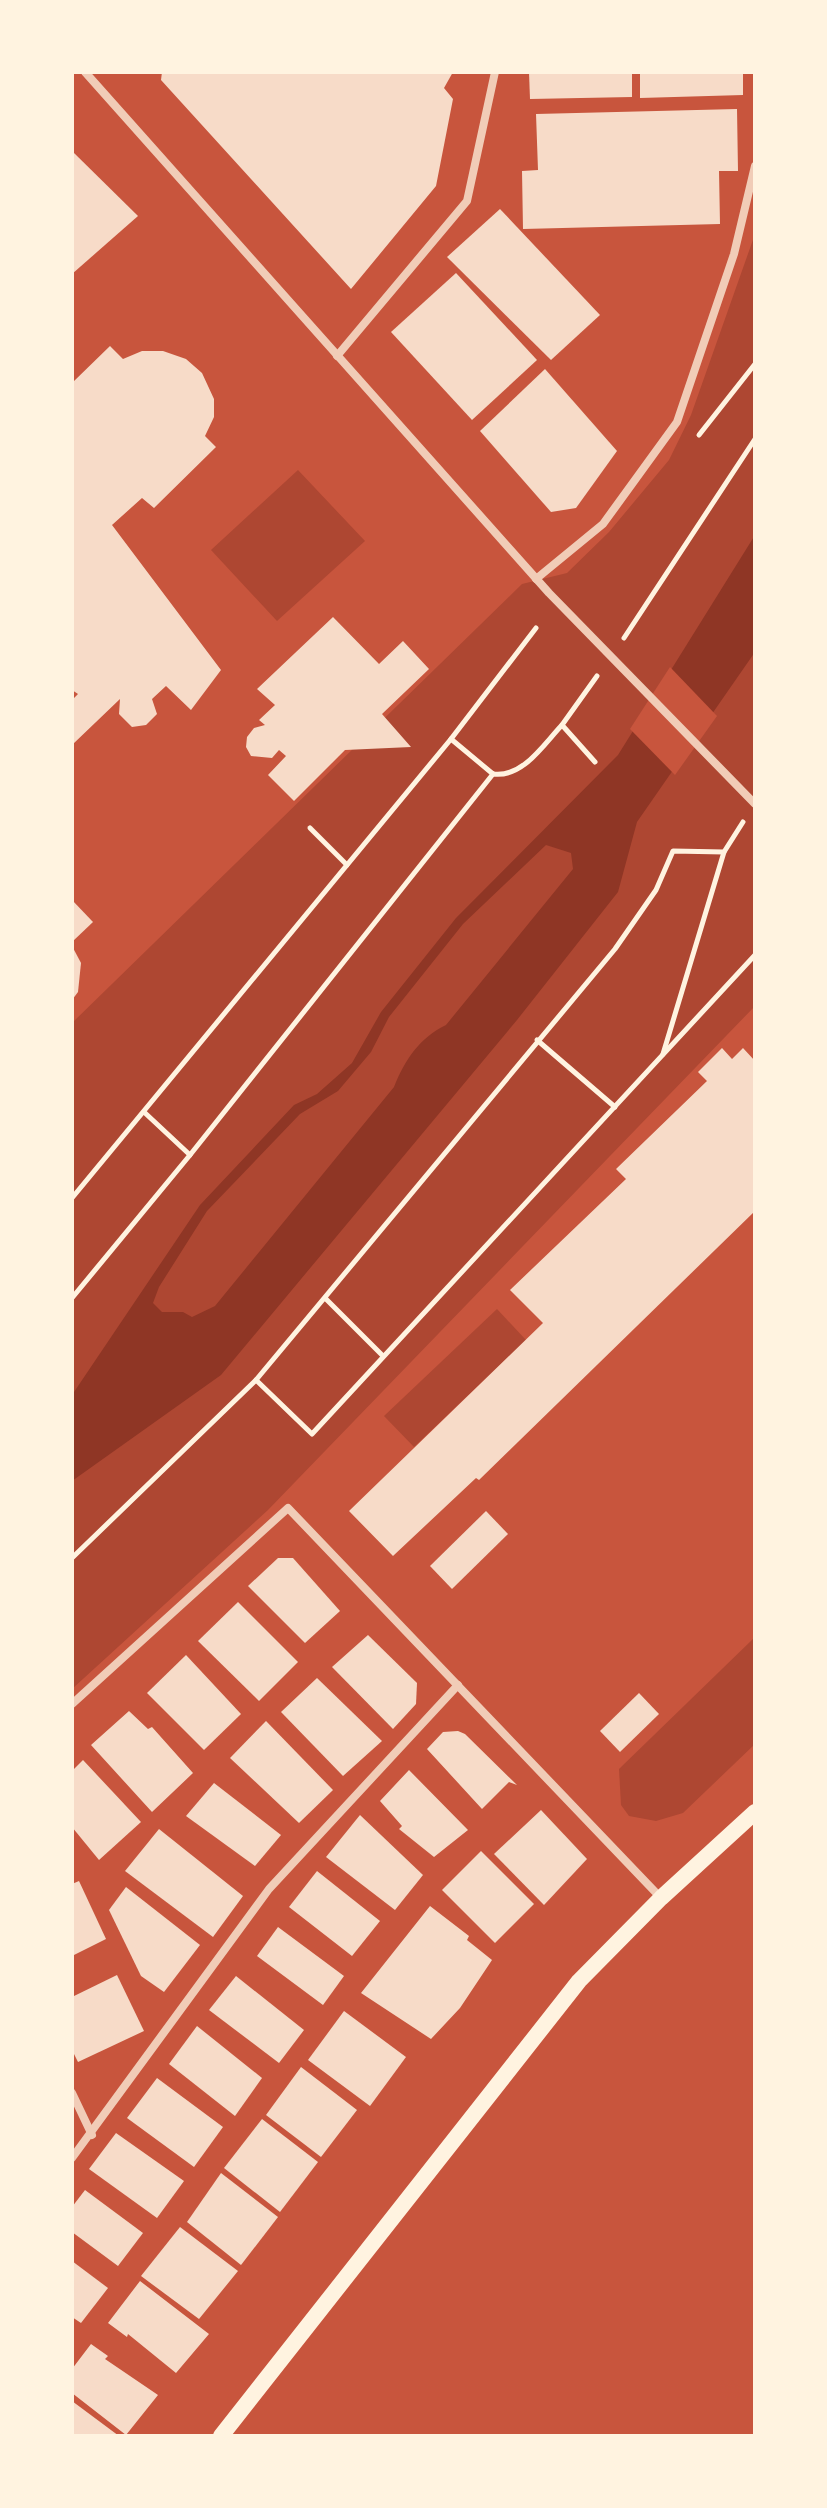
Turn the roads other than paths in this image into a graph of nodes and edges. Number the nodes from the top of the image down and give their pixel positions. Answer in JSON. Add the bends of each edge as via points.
{"nodes":[{"id":1,"x":85,"y":72,"type":"edge"},
{"id":2,"x":495,"y":72,"type":"edge"},
{"id":3,"x":755,"y":166,"type":"edge"},
{"id":4,"x":337,"y":356,"type":"junction"},
{"id":5,"x":536,"y":579,"type":"junction"},
{"id":6,"x":755,"y":804,"type":"edge"},
{"id":7,"x":458,"y":1685,"type":"junction"},
{"id":8,"x":72,"y":1704,"type":"edge"},
{"id":9,"x":755,"y":1812,"type":"edge"},
{"id":10,"x":661,"y":1898,"type":"junction"},
{"id":11,"x":72,"y":2093,"type":"edge"},
{"id":12,"x":92,"y":2135,"type":"junction"},
{"id":13,"x":72,"y":2158,"type":"edge"},
{"id":14,"x":221,"y":2436,"type":"edge"}],
"edges":[{"from":1,"to":4,"type":"street"},
{"from":2,"to":4,"type":"street","via":[[467,201]]},
{"from":3,"to":5,"type":"street","via":[[734,254],[677,422],[603,524]]},
{"from":4,"to":5,"type":"street"},
{"from":5,"to":6,"type":"street"},
{"from":7,"to":8,"type":"street","via":[[288,1508]]},
{"from":7,"to":10,"type":"street"},
{"from":7,"to":12,"type":"street","via":[[269,1889]]},
{"from":9,"to":10,"type":"main road"},
{"from":10,"to":14,"type":"main road","via":[[579,1981]]},
{"from":11,"to":12,"type":"street"},
{"from":12,"to":13,"type":"street"}]}
